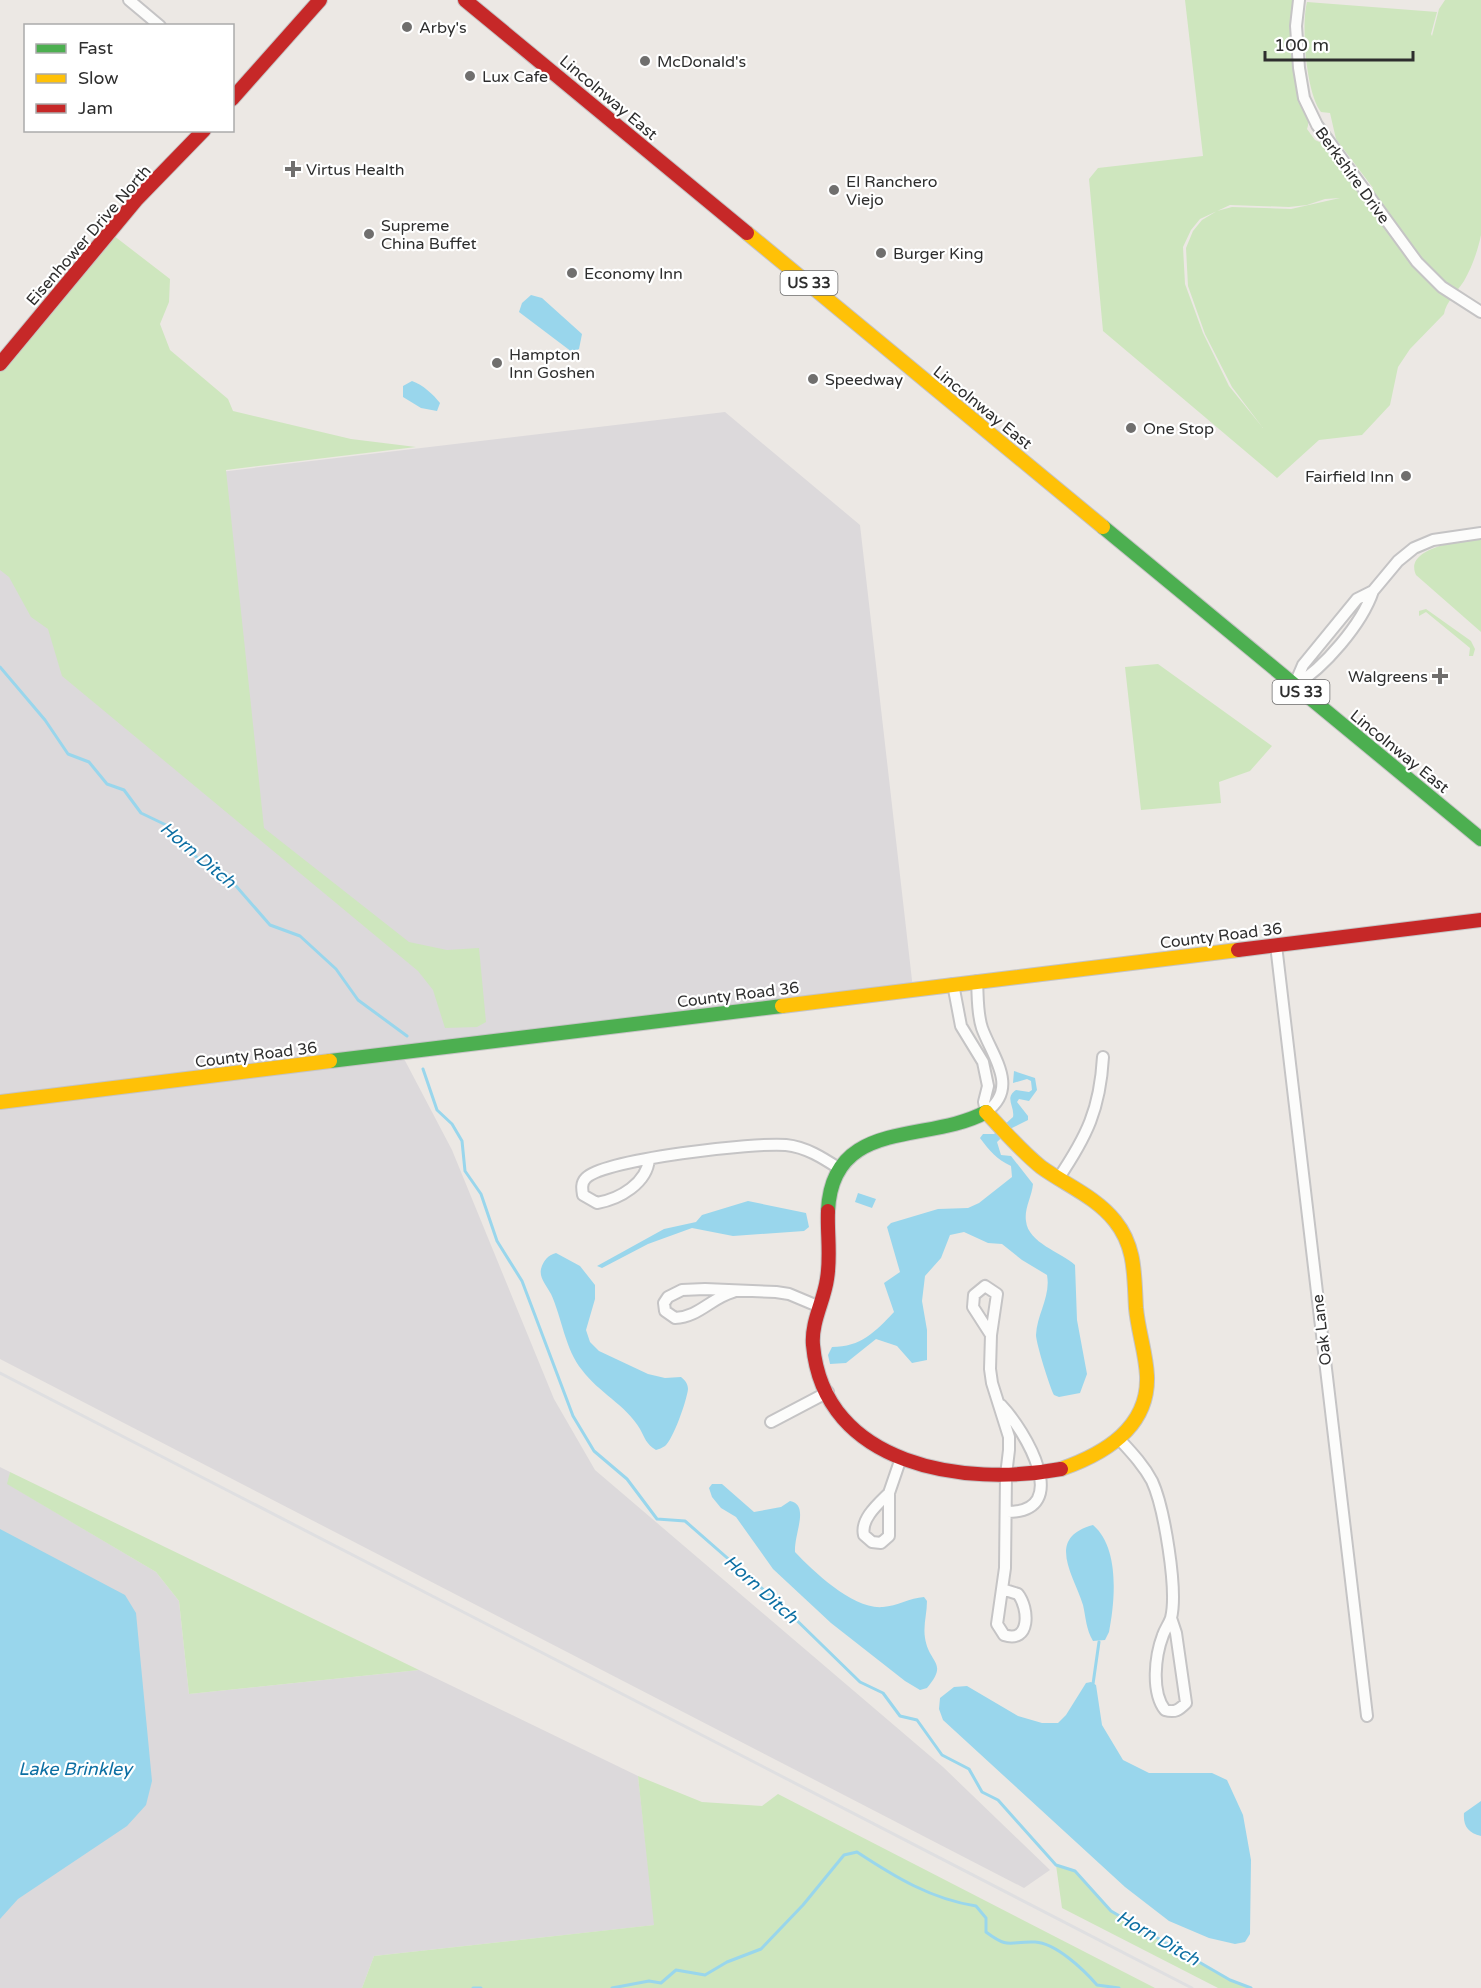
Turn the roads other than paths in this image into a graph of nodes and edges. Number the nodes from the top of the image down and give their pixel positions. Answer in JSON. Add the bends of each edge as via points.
{"nodes":[{"id":1,"x":129,"y":0,"type":"edge"},
{"id":2,"x":320,"y":0,"type":"edge"},
{"id":3,"x":465,"y":0,"type":"edge"},
{"id":4,"x":1299,"y":0,"type":"edge"},
{"id":5,"x":158,"y":24,"type":"edge"},
{"id":6,"x":234,"y":95,"type":"edge"},
{"id":7,"x":202,"y":132,"type":"edge"},
{"id":8,"x":1481,"y":312,"type":"edge"},
{"id":9,"x":0,"y":364,"type":"edge"},
{"id":10,"x":1481,"y":533,"type":"edge"},
{"id":11,"x":1294,"y":686,"type":"junction"},
{"id":12,"x":1481,"y":839,"type":"edge"},
{"id":13,"x":1481,"y":920,"type":"edge"},
{"id":14,"x":1276,"y":945,"type":"junction"},
{"id":15,"x":976,"y":981,"type":"junction"},
{"id":16,"x":953,"y":984,"type":"junction"},
{"id":17,"x":1103,"y":1057,"type":"dead end"},
{"id":18,"x":0,"y":1102,"type":"edge"},
{"id":19,"x":986,"y":1112,"type":"junction"},
{"id":20,"x":649,"y":1159,"type":"junction"},
{"id":21,"x":840,"y":1169,"type":"junction"},
{"id":22,"x":1058,"y":1179,"type":"junction"},
{"id":23,"x":733,"y":1292,"type":"junction"},
{"id":24,"x":820,"y":1307,"type":"junction"},
{"id":25,"x":991,"y":1335,"type":"dead end"},
{"id":26,"x":828,"y":1392,"type":"junction"},
{"id":27,"x":1001,"y":1405,"type":"junction"},
{"id":28,"x":771,"y":1422,"type":"dead end"},
{"id":29,"x":1121,"y":1441,"type":"junction"},
{"id":30,"x":901,"y":1458,"type":"junction"},
{"id":31,"x":1040,"y":1472,"type":"junction"},
{"id":32,"x":1006,"y":1475,"type":"junction"},
{"id":33,"x":890,"y":1493,"type":"dead end"},
{"id":34,"x":1006,"y":1512,"type":"junction"},
{"id":35,"x":1002,"y":1589,"type":"dead end"},
{"id":36,"x":1171,"y":1618,"type":"junction"},
{"id":37,"x":1367,"y":1716,"type":"dead end"}],
"edges":[{"from":1,"to":5,"type":"street"},
{"from":2,"to":6,"type":"main road"},
{"from":3,"to":11,"type":"main road","name":"Lincolnway East","number":"US 33"},
{"from":4,"to":8,"type":"street","name":"Berkshire Drive","via":[[1299,68],[1304,98],[1317,125],[1417,262],[1442,287]]},
{"from":7,"to":9,"type":"main road","name":"Eisenhower Drive North","via":[[137,199]]},
{"from":10,"to":11,"type":"street","via":[[1449,536],[1414,548],[1398,561],[1373,591],[1357,599],[1303,665]]},
{"from":11,"to":12,"type":"main road","name":"Lincolnway East","number":"US 33"},
{"from":13,"to":14,"type":"main road","name":"County Road 36"},
{"from":14,"to":15,"type":"main road","name":"County Road 36"},
{"from":14,"to":37,"type":"street","name":"Oak Lane"},
{"from":15,"to":16,"type":"main road","name":"County Road 36"},
{"from":15,"to":19,"type":"street","via":[[982,1026],[1002,1075],[997,1100]]},
{"from":16,"to":18,"type":"main road","name":"County Road 36"},
{"from":16,"to":19,"type":"street","via":[[961,1026],[984,1062],[988,1086]]},
{"from":17,"to":22,"type":"street","via":[[1095,1114]]},
{"from":19,"to":21,"type":"main road","via":[[960,1127],[879,1138],[860,1149]]},
{"from":19,"to":22,"type":"main road","via":[[1023,1152]]},
{"from":20,"to":20,"type":"street","via":[[625,1162],[587,1176],[582,1185],[583,1195],[597,1203],[631,1188],[644,1177]]},
{"from":20,"to":21,"type":"street","via":[[785,1145],[813,1152]]},
{"from":21,"to":24,"type":"main road","via":[[827,1202],[829,1265]]},
{"from":22,"to":29,"type":"main road","via":[[1114,1220],[1134,1259],[1136,1313],[1148,1385],[1142,1410]]},
{"from":23,"to":23,"type":"street","via":[[682,1290],[668,1297],[665,1311],[675,1318],[694,1315],[723,1294]]},
{"from":23,"to":24,"type":"street","via":[[789,1294]]},
{"from":24,"to":26,"type":"main road","via":[[812,1340]]},
{"from":25,"to":27,"type":"street","via":[[992,1383]]},
{"from":26,"to":28,"type":"street"},
{"from":26,"to":30,"type":"main road","via":[[850,1425],[882,1450]]},
{"from":27,"to":31,"type":"street","via":[[1017,1422]]},
{"from":27,"to":32,"type":"street","via":[[1009,1437]]},
{"from":29,"to":31,"type":"main road","via":[[1092,1460]]},
{"from":29,"to":36,"type":"street","via":[[1145,1470],[1159,1499],[1171,1580]]},
{"from":30,"to":32,"type":"main road","via":[[951,1471]]},
{"from":30,"to":33,"type":"street"},
{"from":31,"to":32,"type":"main road"},
{"from":31,"to":34,"type":"street","via":[[1036,1501],[1022,1511]]},
{"from":32,"to":34,"type":"street"},
{"from":34,"to":35,"type":"street"},
{"from":36,"to":36,"type":"street","via":[[1162,1636],[1156,1693],[1165,1710],[1171,1712],[1186,1703]]}]}
